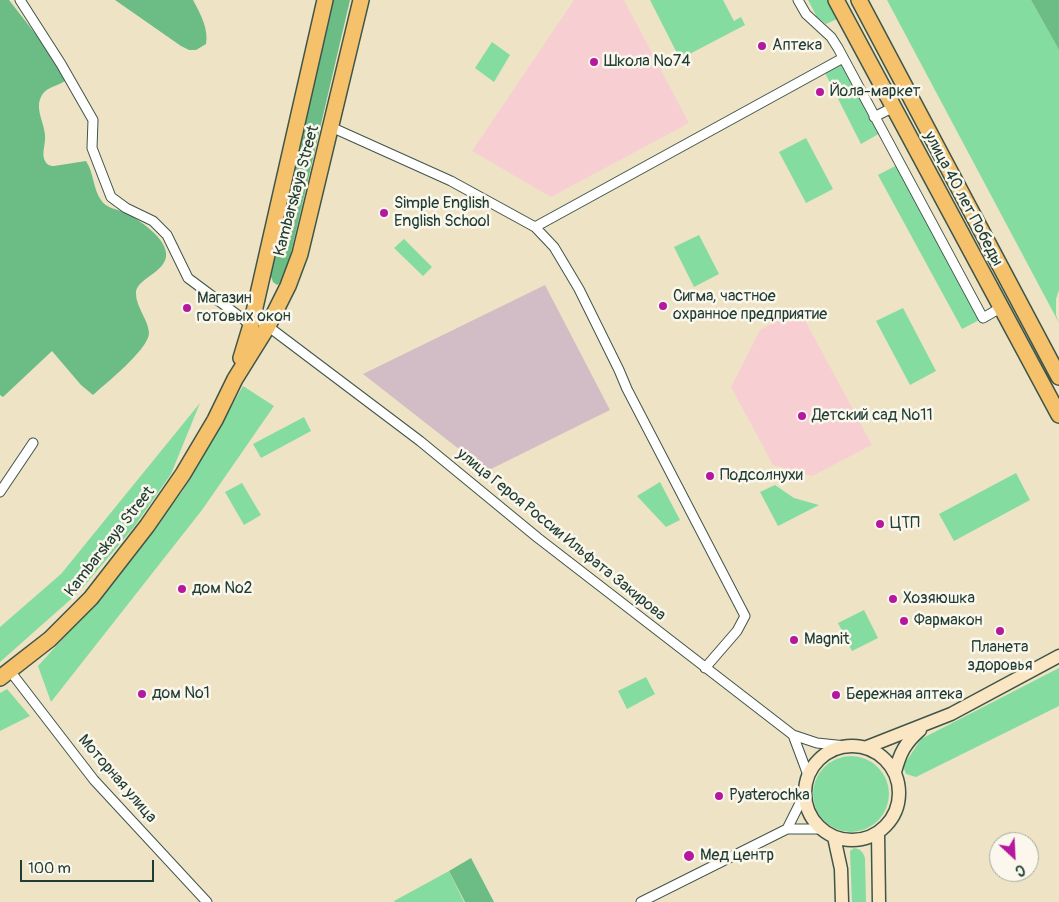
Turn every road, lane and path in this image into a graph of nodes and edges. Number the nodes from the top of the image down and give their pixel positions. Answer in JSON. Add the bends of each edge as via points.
{"nodes":[{"id":1,"x":20,"y":0,"type":"edge"},
{"id":2,"x":325,"y":0,"type":"edge"},
{"id":3,"x":361,"y":0,"type":"edge"},
{"id":4,"x":798,"y":0,"type":"edge"},
{"id":5,"x":836,"y":0,"type":"edge"},
{"id":6,"x":859,"y":0,"type":"edge"},
{"id":7,"x":843,"y":58,"type":"junction"},
{"id":8,"x":894,"y":107,"type":"junction"},
{"id":9,"x":874,"y":117,"type":"junction"},
{"id":10,"x":331,"y":127,"type":"junction"},
{"id":11,"x":535,"y":227,"type":"junction"},
{"id":12,"x":263,"y":271,"type":"junction"},
{"id":13,"x":288,"y":286,"type":"junction"},
{"id":14,"x":1002,"y":307,"type":"junction"},
{"id":15,"x":252,"y":320,"type":"junction"},
{"id":16,"x":268,"y":326,"type":"junction"},
{"id":17,"x":1059,"y":377,"type":"edge"},
{"id":18,"x":235,"y":379,"type":"junction"},
{"id":19,"x":1059,"y":415,"type":"edge"},
{"id":20,"x":33,"y":444,"type":"dead end"},
{"id":21,"x":0,"y":492,"type":"edge"},
{"id":22,"x":1059,"y":656,"type":"edge"},
{"id":23,"x":704,"y":668,"type":"junction"},
{"id":24,"x":5,"y":674,"type":"edge"},
{"id":25,"x":927,"y":724,"type":"junction"},
{"id":26,"x":793,"y":735,"type":"junction"},
{"id":27,"x":846,"y":746,"type":"junction"},
{"id":28,"x":867,"y":747,"type":"junction"},
{"id":29,"x":895,"y":772,"type":"junction"},
{"id":30,"x":808,"y":775,"type":"junction"},
{"id":31,"x":804,"y":795,"type":"junction"},
{"id":32,"x":787,"y":829,"type":"junction"},
{"id":33,"x":821,"y":829,"type":"junction"},
{"id":34,"x":878,"y":833,"type":"junction"},
{"id":35,"x":834,"y":837,"type":"junction"},
{"id":36,"x":207,"y":902,"type":"edge"},
{"id":37,"x":641,"y":902,"type":"edge"},
{"id":38,"x":842,"y":902,"type":"edge"},
{"id":39,"x":879,"y":902,"type":"edge"}],
"edges":[{"from":1,"to":15,"type":"street","name":"улица Героя России Ильфата Закирова","via":[[93,120],[92,148],[110,197],[153,221],[167,235],[188,278]]},
{"from":2,"to":12,"type":"main road","name":"Kambarskaya Street"},
{"from":3,"to":10,"type":"main road","name":"Kambarskaya Street"},
{"from":4,"to":7,"type":"street","via":[[806,14],[831,37]]},
{"from":5,"to":8,"type":"main road","name":"улица 40 лет Победы"},
{"from":6,"to":17,"type":"main road","name":"улица 40 лет Победы"},
{"from":7,"to":9,"type":"street"},
{"from":7,"to":11,"type":"street"},
{"from":8,"to":9,"type":"street"},
{"from":8,"to":14,"type":"main road","name":"улица 40 лет Победы"},
{"from":9,"to":14,"type":"street","via":[[983,318]]},
{"from":10,"to":11,"type":"street","via":[[451,181]]},
{"from":10,"to":13,"type":"main road","name":"Kambarskaya Street","via":[[300,254]]},
{"from":11,"to":23,"type":"street","via":[[554,247],[579,289],[627,390],[745,616],[737,631]]},
{"from":12,"to":13,"type":"main road","via":[[277,290]]},
{"from":12,"to":15,"type":"main road","name":"Kambarskaya Street"},
{"from":13,"to":16,"type":"main road","name":"Kambarskaya Street"},
{"from":14,"to":19,"type":"main road","name":"улица 40 лет Победы"},
{"from":15,"to":16,"type":"street","name":"улица Героя России Ильфата Закирова"},
{"from":15,"to":18,"type":"main road","name":"Kambarskaya Street"},
{"from":16,"to":18,"type":"main road","name":"Kambarskaya Street"},
{"from":16,"to":23,"type":"street","name":"улица Героя России Ильфата Закирова","via":[[420,441]]},
{"from":18,"to":24,"type":"main road","name":"Kambarskaya Street","via":[[215,420],[182,474],[147,526],[91,598],[50,639]]},
{"from":20,"to":21,"type":"street"},
{"from":22,"to":25,"type":"main road"},
{"from":23,"to":26,"type":"street","name":"улица Героя России Ильфата Закирова"},
{"from":24,"to":36,"type":"street","name":"Моторная улица","via":[[94,780]]},
{"from":25,"to":28,"type":"main road"},
{"from":25,"to":29,"type":"main road","via":[[909,740],[899,755]]},
{"from":26,"to":27,"type":"street","name":"улица Героя России Ильфата Закирова","via":[[817,743]]},
{"from":26,"to":30,"type":"street"},
{"from":27,"to":28,"type":"main road"},
{"from":27,"to":30,"type":"main road","via":[[820,757]]},
{"from":28,"to":29,"type":"main road","via":[[886,759]]},
{"from":29,"to":34,"type":"main road","via":[[900,789],[898,804],[891,820]]},
{"from":30,"to":31,"type":"main road"},
{"from":31,"to":32,"type":"street"},
{"from":31,"to":33,"type":"main road","via":[[809,814]]},
{"from":32,"to":33,"type":"street"},
{"from":32,"to":37,"type":"street"},
{"from":33,"to":35,"type":"main road"},
{"from":34,"to":35,"type":"main road","via":[[865,839]]},
{"from":34,"to":39,"type":"main road"},
{"from":35,"to":38,"type":"main road","via":[[841,869]]}]}
